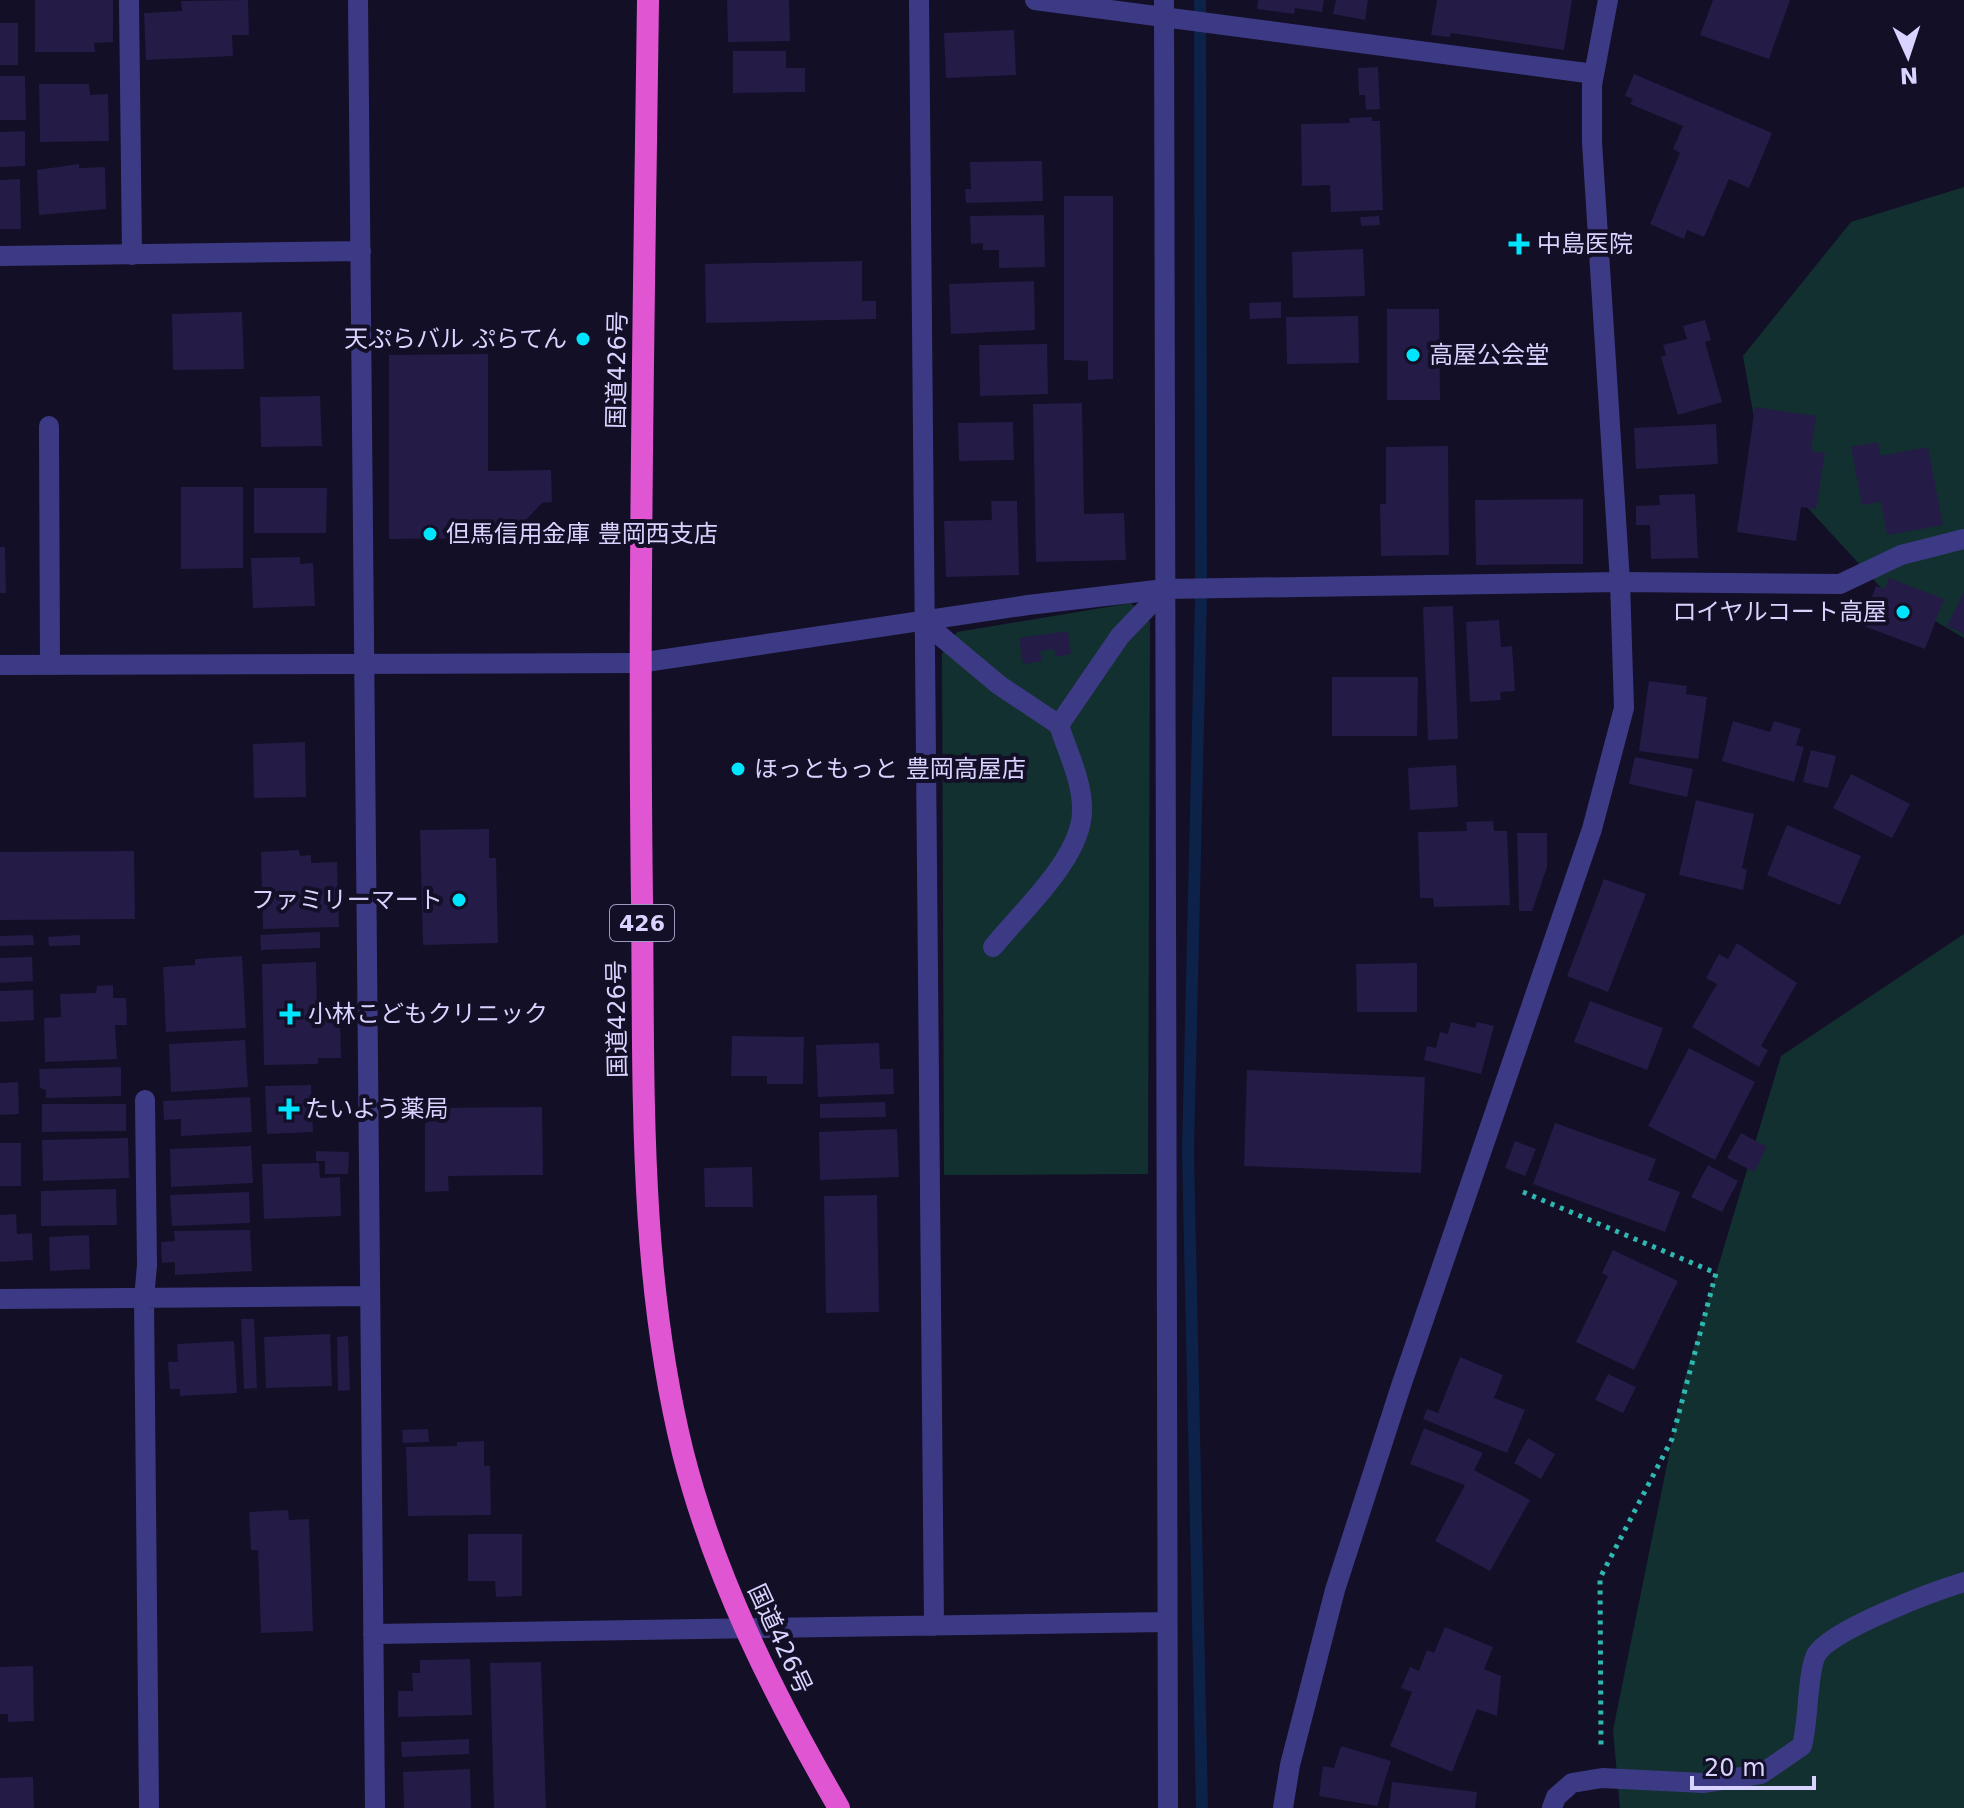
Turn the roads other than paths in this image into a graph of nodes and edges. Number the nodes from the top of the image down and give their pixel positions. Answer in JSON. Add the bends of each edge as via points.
{"nodes":[{"id":1,"x":129,"y":0,"type":"edge"},
{"id":2,"x":358,"y":0,"type":"edge"},
{"id":3,"x":648,"y":0,"type":"edge"},
{"id":4,"x":919,"y":0,"type":"edge"},
{"id":5,"x":1035,"y":0,"type":"edge"},
{"id":6,"x":1608,"y":0,"type":"edge"},
{"id":7,"x":1167,"y":12,"type":"edge"},
{"id":8,"x":1594,"y":74,"type":"junction"},
{"id":9,"x":361,"y":251,"type":"junction"},
{"id":10,"x":132,"y":255,"type":"junction"},
{"id":11,"x":0,"y":256,"type":"edge"},
{"id":12,"x":49,"y":426,"type":"dead end"},
{"id":13,"x":1963,"y":541,"type":"edge"},
{"id":14,"x":1620,"y":582,"type":"junction"},
{"id":15,"x":1169,"y":589,"type":"junction"},
{"id":16,"x":925,"y":623,"type":"junction"},
{"id":17,"x":639,"y":663,"type":"junction"},
{"id":18,"x":365,"y":664,"type":"junction"},
{"id":19,"x":0,"y":665,"type":"edge"},
{"id":20,"x":50,"y":665,"type":"junction"},
{"id":21,"x":1059,"y":725,"type":"junction"},
{"id":22,"x":993,"y":947,"type":"dead end"},
{"id":23,"x":145,"y":1100,"type":"dead end"},
{"id":24,"x":370,"y":1296,"type":"junction"},
{"id":25,"x":0,"y":1299,"type":"edge"},
{"id":26,"x":144,"y":1299,"type":"junction"},
{"id":27,"x":1964,"y":1582,"type":"edge"},
{"id":28,"x":1167,"y":1622,"type":"junction"},
{"id":29,"x":934,"y":1626,"type":"junction"},
{"id":30,"x":746,"y":1630,"type":"junction"},
{"id":31,"x":373,"y":1634,"type":"junction"},
{"id":32,"x":149,"y":1808,"type":"edge"},
{"id":33,"x":375,"y":1808,"type":"edge"},
{"id":34,"x":839,"y":1808,"type":"edge"},
{"id":35,"x":1168,"y":1808,"type":"edge"},
{"id":36,"x":1283,"y":1808,"type":"edge"},
{"id":37,"x":1552,"y":1808,"type":"edge"}],
"edges":[{"from":1,"to":10,"type":"street"},
{"from":2,"to":9,"type":"street"},
{"from":3,"to":17,"type":"highway","name":"国道426号","number":"426"},
{"from":4,"to":16,"type":"street"},
{"from":5,"to":7,"type":"street"},
{"from":6,"to":8,"type":"street"},
{"from":7,"to":8,"type":"street","via":[[1229,26]]},
{"from":7,"to":15,"type":"street"},
{"from":8,"to":14,"type":"street","via":[[1592,142]]},
{"from":9,"to":10,"type":"street"},
{"from":9,"to":18,"type":"street"},
{"from":10,"to":11,"type":"street"},
{"from":12,"to":20,"type":"street"},
{"from":13,"to":14,"type":"street","via":[[1901,555],[1840,584]]},
{"from":14,"to":15,"type":"street"},
{"from":14,"to":36,"type":"street","via":[[1624,708],[1592,829],[1335,1590]]},
{"from":15,"to":16,"type":"street"},
{"from":15,"to":21,"type":"street","via":[[1120,636]]},
{"from":15,"to":28,"type":"street"},
{"from":16,"to":17,"type":"street"},
{"from":16,"to":21,"type":"street","via":[[999,685]]},
{"from":16,"to":29,"type":"street"},
{"from":17,"to":18,"type":"street"},
{"from":17,"to":30,"type":"highway","name":"国道426号","number":"426","via":[[645,1187],[656,1318],[702,1523]]},
{"from":18,"to":20,"type":"street"},
{"from":18,"to":24,"type":"street"},
{"from":19,"to":20,"type":"street"},
{"from":21,"to":22,"type":"street","via":[[1078,782],[1080,832],[1070,853]]},
{"from":23,"to":26,"type":"street"},
{"from":24,"to":26,"type":"street"},
{"from":24,"to":31,"type":"street"},
{"from":25,"to":26,"type":"street"},
{"from":26,"to":32,"type":"street"},
{"from":27,"to":37,"type":"street","via":[[1828,1642],[1811,1673],[1802,1746],[1761,1774],[1703,1783],[1602,1778],[1572,1783]]},
{"from":28,"to":29,"type":"street"},
{"from":28,"to":35,"type":"street"},
{"from":29,"to":30,"type":"street"},
{"from":30,"to":31,"type":"street"},
{"from":30,"to":34,"type":"highway","name":"国道426号","number":"426"},
{"from":31,"to":33,"type":"street"}]}
